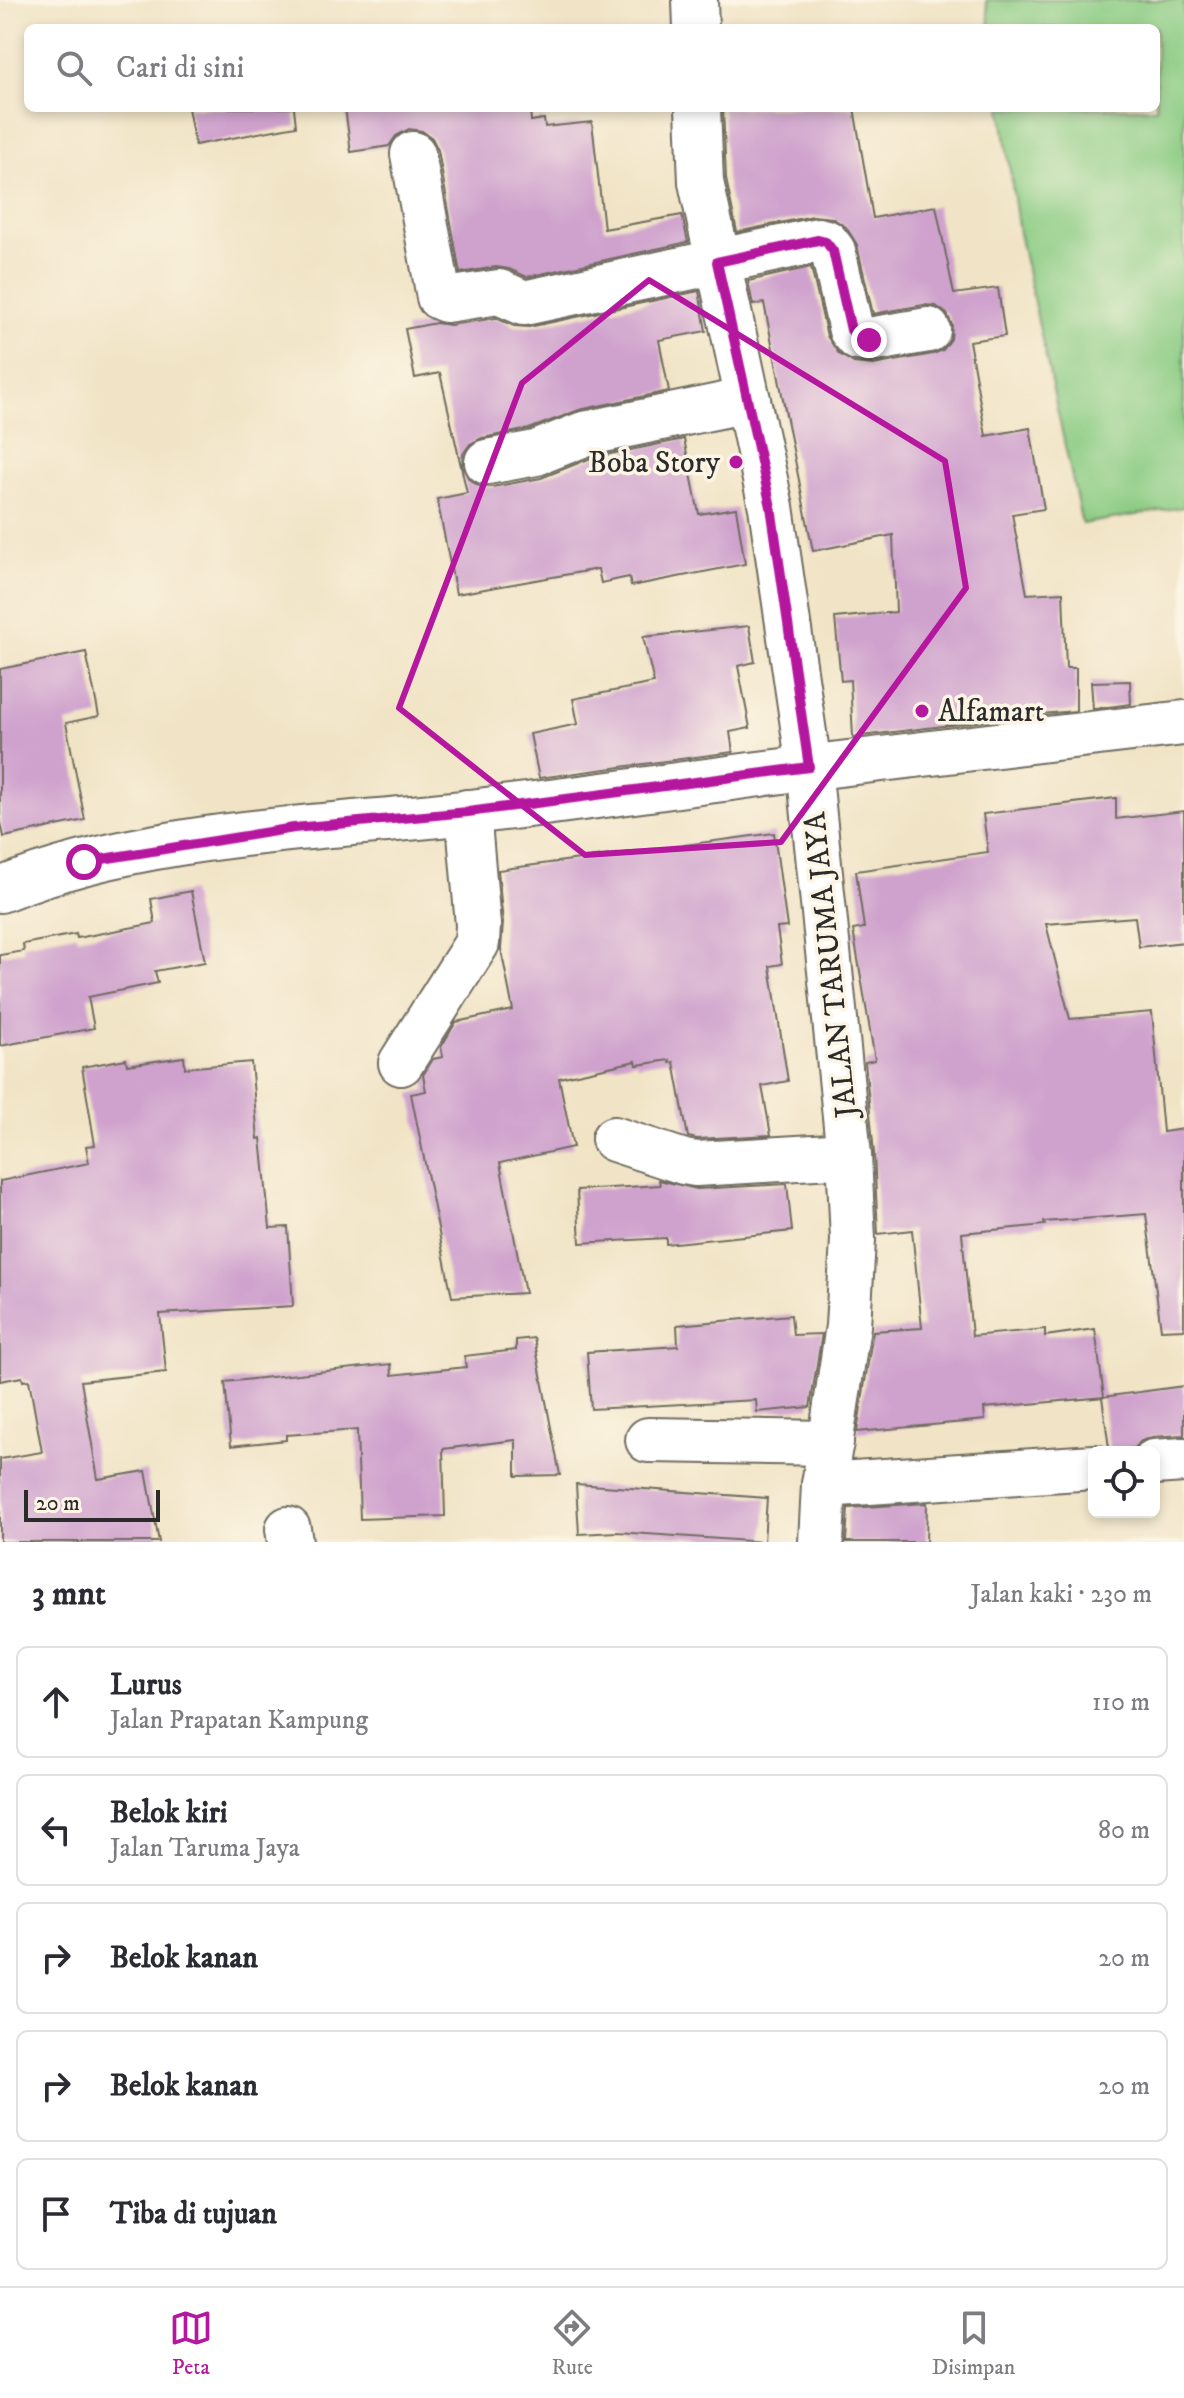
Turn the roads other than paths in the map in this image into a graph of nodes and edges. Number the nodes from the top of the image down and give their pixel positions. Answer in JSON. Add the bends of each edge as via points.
{"nodes":[{"id":1,"x":695,"y":0,"type":"edge"},
{"id":2,"x":696,"y":24,"type":"edge"},
{"id":3,"x":698,"y":112,"type":"edge"},
{"id":4,"x":413,"y":154,"type":"dead end"},
{"id":5,"x":717,"y":262,"type":"junction"},
{"id":6,"x":928,"y":330,"type":"dead end"},
{"id":7,"x":748,"y":400,"type":"junction"},
{"id":8,"x":487,"y":462,"type":"dead end"},
{"id":9,"x":1184,"y":723,"type":"edge"},
{"id":10,"x":809,"y":767,"type":"junction"},
{"id":11,"x":468,"y":812,"type":"junction"},
{"id":12,"x":0,"y":890,"type":"edge"},
{"id":13,"x":401,"y":1063,"type":"dead end"},
{"id":14,"x":614,"y":1139,"type":"dead end"},
{"id":15,"x":849,"y":1155,"type":"junction"},
{"id":16,"x":648,"y":1440,"type":"dead end"},
{"id":17,"x":831,"y":1443,"type":"junction"},
{"id":18,"x":1184,"y":1460,"type":"edge"},
{"id":19,"x":1160,"y":1462,"type":"edge"},
{"id":20,"x":1088,"y":1467,"type":"edge"},
{"id":21,"x":824,"y":1485,"type":"junction"},
{"id":22,"x":821,"y":1542,"type":"edge"}],
"edges":[{"from":1,"to":2,"type":"street"},
{"from":3,"to":5,"type":"street","name":"JALAN TARUMA JAYA","via":[[701,182]]},
{"from":4,"to":5,"type":"street","via":[[439,297],[446,300],[499,292],[524,303]]},
{"from":5,"to":6,"type":"street","via":[[826,242],[833,251],[851,330],[858,338]]},
{"from":5,"to":7,"type":"street","name":"JALAN TARUMA JAYA"},
{"from":7,"to":8,"type":"street","via":[[584,434],[536,453]]},
{"from":7,"to":10,"type":"street","name":"JALAN TARUMA JAYA","via":[[771,507]]},
{"from":9,"to":10,"type":"street"},
{"from":10,"to":11,"type":"street"},
{"from":10,"to":15,"type":"street","name":"JALAN TARUMA JAYA"},
{"from":11,"to":12,"type":"street","via":[[170,846],[84,862]]},
{"from":11,"to":13,"type":"street","via":[[477,943]]},
{"from":14,"to":15,"type":"street","via":[[696,1164]]},
{"from":15,"to":17,"type":"street","name":"JALAN TARUMA JAYA","via":[[853,1240],[848,1326]]},
{"from":16,"to":17,"type":"street"},
{"from":17,"to":21,"type":"street","name":"JALAN TARUMA JAYA"},
{"from":18,"to":19,"type":"street"},
{"from":20,"to":21,"type":"street"},
{"from":21,"to":22,"type":"street","name":"JALAN TARUMA JAYA"}]}
